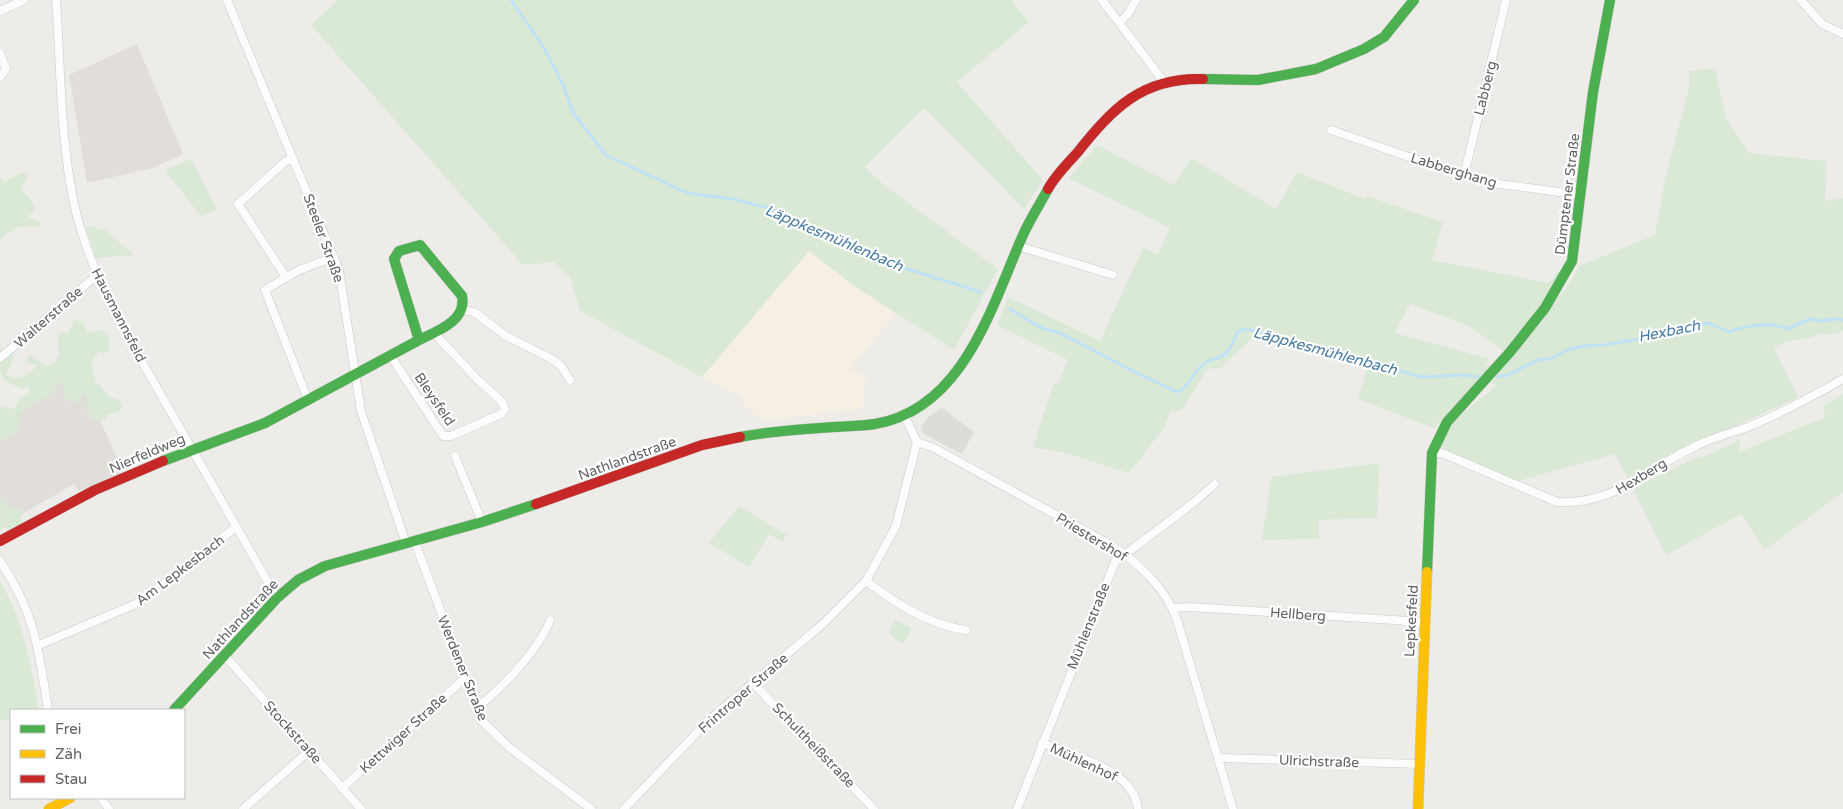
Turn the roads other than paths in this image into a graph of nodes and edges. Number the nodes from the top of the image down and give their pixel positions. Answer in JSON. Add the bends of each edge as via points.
{"nodes":[{"id":1,"x":24,"y":0,"type":"edge"},
{"id":2,"x":56,"y":0,"type":"edge"},
{"id":3,"x":228,"y":0,"type":"edge"},
{"id":4,"x":1102,"y":0,"type":"edge"},
{"id":5,"x":1136,"y":0,"type":"edge"},
{"id":6,"x":1414,"y":0,"type":"edge"},
{"id":7,"x":1506,"y":0,"type":"edge"},
{"id":8,"x":1610,"y":0,"type":"edge"},
{"id":9,"x":1801,"y":0,"type":"edge"},
{"id":10,"x":0,"y":11,"type":"edge"},
{"id":11,"x":1120,"y":22,"type":"junction"},
{"id":12,"x":1843,"y":34,"type":"edge"},
{"id":13,"x":0,"y":54,"type":"edge"},
{"id":14,"x":0,"y":77,"type":"edge"},
{"id":15,"x":1164,"y":82,"type":"junction"},
{"id":16,"x":1331,"y":130,"type":"dead end"},
{"id":17,"x":293,"y":158,"type":"junction"},
{"id":18,"x":1464,"y":176,"type":"junction"},
{"id":19,"x":1581,"y":195,"type":"junction"},
{"id":20,"x":1018,"y":246,"type":"junction"},
{"id":21,"x":334,"y":257,"type":"junction"},
{"id":22,"x":97,"y":275,"type":"junction"},
{"id":23,"x":1114,"y":275,"type":"dead end"},
{"id":24,"x":286,"y":277,"type":"junction"},
{"id":25,"x":463,"y":310,"type":"junction"},
{"id":26,"x":433,"y":332,"type":"junction"},
{"id":27,"x":419,"y":340,"type":"junction"},
{"id":28,"x":390,"y":355,"type":"junction"},
{"id":29,"x":0,"y":358,"type":"edge"},
{"id":30,"x":356,"y":374,"type":"junction"},
{"id":31,"x":1843,"y":379,"type":"edge"},
{"id":32,"x":570,"y":380,"type":"dead end"},
{"id":33,"x":308,"y":400,"type":"junction"},
{"id":34,"x":904,"y":415,"type":"junction"},
{"id":35,"x":1437,"y":435,"type":"joint"},
{"id":36,"x":917,"y":442,"type":"junction"},
{"id":37,"x":192,"y":449,"type":"junction"},
{"id":38,"x":1432,"y":453,"type":"junction"},
{"id":39,"x":455,"y":456,"type":"dead end"},
{"id":40,"x":1216,"y":484,"type":"dead end"},
{"id":41,"x":482,"y":522,"type":"junction"},
{"id":42,"x":236,"y":527,"type":"junction"},
{"id":43,"x":0,"y":541,"type":"edge"},
{"id":44,"x":410,"y":542,"type":"junction"},
{"id":45,"x":1125,"y":554,"type":"junction"},
{"id":46,"x":0,"y":561,"type":"edge"},
{"id":47,"x":866,"y":581,"type":"junction"},
{"id":48,"x":277,"y":598,"type":"junction"},
{"id":49,"x":1173,"y":608,"type":"junction"},
{"id":50,"x":550,"y":620,"type":"dead end"},
{"id":51,"x":1424,"y":622,"type":"junction"},
{"id":52,"x":966,"y":630,"type":"dead end"},
{"id":53,"x":39,"y":645,"type":"junction"},
{"id":54,"x":225,"y":656,"type":"junction"},
{"id":55,"x":465,"y":678,"type":"junction"},
{"id":56,"x":753,"y":682,"type":"junction"},
{"id":57,"x":477,"y":707,"type":"junction"},
{"id":58,"x":48,"y":709,"type":"edge"},
{"id":59,"x":175,"y":709,"type":"edge"},
{"id":60,"x":1042,"y":743,"type":"junction"},
{"id":61,"x":309,"y":751,"type":"junction"},
{"id":62,"x":1218,"y":758,"type":"junction"},
{"id":63,"x":1420,"y":764,"type":"junction"},
{"id":64,"x":342,"y":788,"type":"junction"},
{"id":65,"x":68,"y":799,"type":"edge"},
{"id":66,"x":101,"y":799,"type":"edge"},
{"id":67,"x":50,"y":809,"type":"edge"},
{"id":68,"x":109,"y":809,"type":"edge"},
{"id":69,"x":243,"y":809,"type":"edge"},
{"id":70,"x":361,"y":809,"type":"edge"},
{"id":71,"x":591,"y":809,"type":"edge"},
{"id":72,"x":624,"y":809,"type":"edge"},
{"id":73,"x":874,"y":809,"type":"edge"},
{"id":74,"x":1017,"y":809,"type":"edge"},
{"id":75,"x":1138,"y":809,"type":"edge"},
{"id":76,"x":1233,"y":809,"type":"edge"},
{"id":77,"x":1418,"y":809,"type":"edge"}],
"edges":[{"from":1,"to":10,"type":"street"},
{"from":2,"to":22,"type":"street","name":"Hausmannsfeld","via":[[71,184],[79,223]]},
{"from":3,"to":17,"type":"street","name":"Steeler Straße"},
{"from":4,"to":11,"type":"street"},
{"from":5,"to":11,"type":"street"},
{"from":6,"to":15,"type":"street","name":"Nathlandstraße","via":[[1384,37],[1316,69],[1258,80],[1180,78]]},
{"from":7,"to":18,"type":"street","name":"Labberg"},
{"from":8,"to":19,"type":"street","name":"Dümptener Straße","via":[[1593,92]]},
{"from":9,"to":12,"type":"street","via":[[1822,24]]},
{"from":11,"to":15,"type":"street"},
{"from":13,"to":14,"type":"street","via":[[6,69]]},
{"from":15,"to":20,"type":"street","name":"Nathlandstraße","via":[[1136,94],[1104,119],[1050,185]]},
{"from":16,"to":18,"type":"street","name":"Labberghang"},
{"from":17,"to":21,"type":"street","name":"Steeler Straße"},
{"from":17,"to":24,"type":"street","via":[[238,204]]},
{"from":18,"to":19,"type":"street","name":"Labberghang","via":[[1492,184]]},
{"from":19,"to":35,"type":"street","name":"Dümptener Straße","via":[[1572,261],[1563,281],[1502,362]]},
{"from":20,"to":23,"type":"street"},
{"from":20,"to":34,"type":"street","name":"Nathlandstraße","via":[[981,332],[958,370],[935,394]]},
{"from":21,"to":24,"type":"street"},
{"from":21,"to":30,"type":"street","name":"Steeler Straße","via":[[344,292]]},
{"from":22,"to":29,"type":"street","name":"Walterstraße"},
{"from":22,"to":37,"type":"street","name":"Hausmannsfeld","via":[[117,318]]},
{"from":24,"to":33,"type":"street","via":[[265,290]]},
{"from":25,"to":26,"type":"street","via":[[456,319]]},
{"from":25,"to":27,"type":"street","via":[[462,296],[422,246],[397,252],[394,259]]},
{"from":25,"to":32,"type":"street","via":[[474,312],[506,336],[552,359]]},
{"from":26,"to":27,"type":"street"},
{"from":26,"to":28,"type":"street","name":"Bleysfeld","via":[[502,402],[505,409],[501,414],[451,436],[443,436]]},
{"from":27,"to":28,"type":"street"},
{"from":28,"to":30,"type":"street"},
{"from":30,"to":33,"type":"street","name":"Nierfeldweg"},
{"from":30,"to":44,"type":"street","name":"Steeler Straße","via":[[364,422]]},
{"from":31,"to":38,"type":"street","name":"Hexberg","via":[[1748,427],[1692,448],[1616,492],[1577,503],[1557,502],[1442,454]]},
{"from":33,"to":37,"type":"street","name":"Nierfeldweg","via":[[258,427]]},
{"from":34,"to":36,"type":"street"},
{"from":34,"to":41,"type":"street","name":"Nathlandstraße","via":[[883,422],[782,430],[702,445]]},
{"from":35,"to":38,"type":"street","name":"Lepkesfeld"},
{"from":36,"to":45,"type":"street","name":"Priestershof","via":[[934,448]]},
{"from":36,"to":47,"type":"street","name":"Frintroper Straße","via":[[896,526]]},
{"from":37,"to":42,"type":"street","name":"Hausmannsfeld"},
{"from":37,"to":43,"type":"street","name":"Nierfeldweg","via":[[82,496]]},
{"from":38,"to":51,"type":"street","name":"Lepkesfeld"},
{"from":39,"to":41,"type":"street"},
{"from":40,"to":45,"type":"street","name":"Mühlenstraße"},
{"from":41,"to":44,"type":"street","name":"Nathlandstraße"},
{"from":42,"to":48,"type":"street","name":"Hausmannsfeld"},
{"from":42,"to":53,"type":"street","name":"Am Lepkesbach","via":[[138,603]]},
{"from":44,"to":48,"type":"street","name":"Nathlandstraße","via":[[325,566],[298,580]]},
{"from":44,"to":55,"type":"street","name":"Werdener Straße"},
{"from":45,"to":49,"type":"street","name":"Priestershof"},
{"from":45,"to":60,"type":"street","name":"Mühlenstraße","via":[[1115,562],[1110,572]]},
{"from":46,"to":53,"type":"street","via":[[30,614]]},
{"from":47,"to":52,"type":"street","via":[[890,599],[946,627]]},
{"from":47,"to":56,"type":"street","name":"Frintroper Straße","via":[[834,614]]},
{"from":48,"to":54,"type":"street","name":"Nathlandstraße"},
{"from":49,"to":51,"type":"street","name":"Hellberg"},
{"from":49,"to":62,"type":"street","name":"Priestershof"},
{"from":50,"to":57,"type":"street","via":[[544,636],[492,696]]},
{"from":51,"to":63,"type":"street","name":"Lepkesfeld"},
{"from":53,"to":58,"type":"street"},
{"from":54,"to":59,"type":"street","name":"Nathlandstraße"},
{"from":54,"to":61,"type":"street","name":"Stockstraße"},
{"from":55,"to":57,"type":"street","name":"Werdener Straße"},
{"from":55,"to":64,"type":"street","name":"Kettwiger Straße"},
{"from":56,"to":72,"type":"street","name":"Frintroper Straße","via":[[704,725]]},
{"from":56,"to":73,"type":"street","name":"Schultheißstraße"},
{"from":57,"to":71,"type":"street","name":"Werdener Straße","via":[[481,720],[494,734]]},
{"from":60,"to":74,"type":"street","name":"Mühlenstraße"},
{"from":60,"to":75,"type":"street","name":"Mühlenhof","via":[[1111,771],[1132,790]]},
{"from":61,"to":64,"type":"street","name":"Stockstraße"},
{"from":61,"to":69,"type":"street"},
{"from":62,"to":63,"type":"street","name":"Ulrichstraße"},
{"from":62,"to":76,"type":"street","name":"Priestershof"},
{"from":63,"to":77,"type":"street","name":"Lepkesfeld"},
{"from":64,"to":70,"type":"street","name":"Stockstraße"},
{"from":65,"to":67,"type":"street"},
{"from":66,"to":68,"type":"street"}]}
